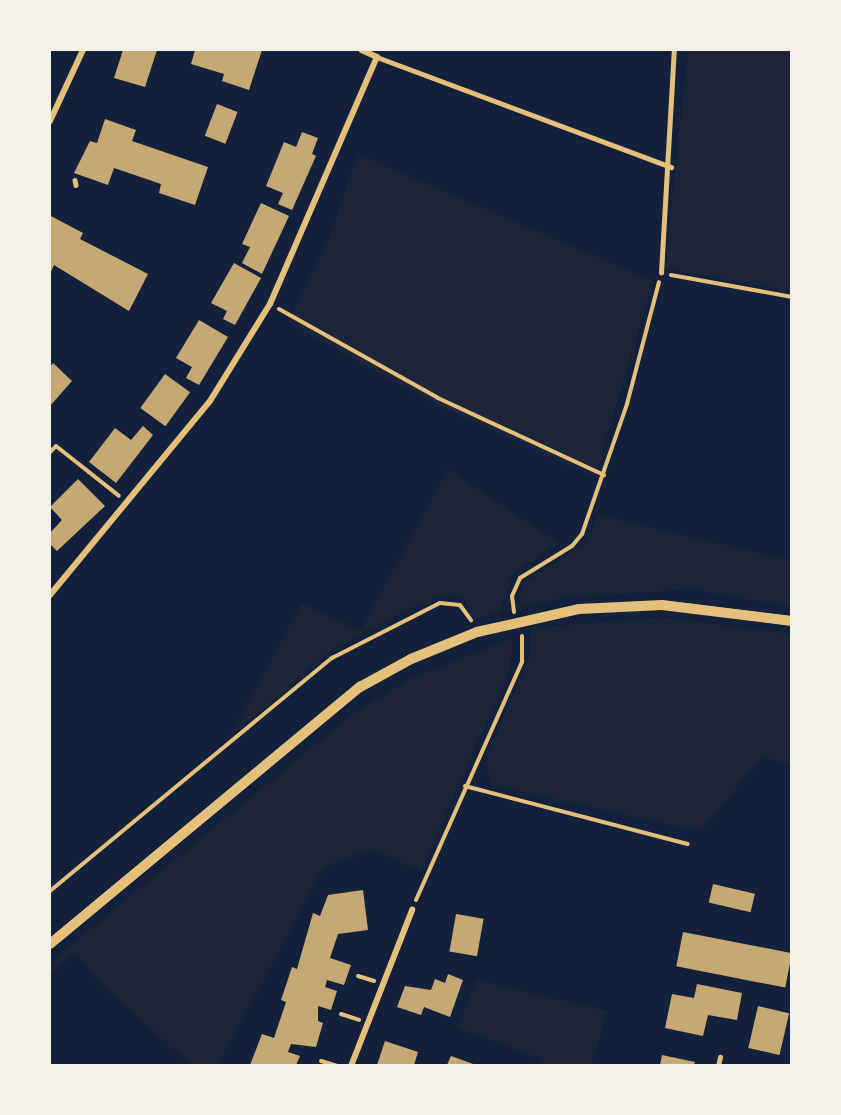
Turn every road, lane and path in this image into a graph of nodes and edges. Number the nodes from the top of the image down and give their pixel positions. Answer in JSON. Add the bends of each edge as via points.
{"nodes":[{"id":1,"x":83,"y":50,"type":"edge"},
{"id":2,"x":361,"y":50,"type":"edge"},
{"id":3,"x":674,"y":50,"type":"edge"},
{"id":4,"x":377,"y":57,"type":"junction"},
{"id":5,"x":51,"y":99,"type":"dead end"},
{"id":6,"x":58,"y":102,"type":"junction"},
{"id":7,"x":50,"y":121,"type":"edge"},
{"id":8,"x":671,"y":167,"type":"junction"},
{"id":9,"x":661,"y":273,"type":"junction"},
{"id":10,"x":792,"y":297,"type":"edge"},
{"id":11,"x":270,"y":304,"type":"junction"},
{"id":12,"x":50,"y":452,"type":"edge"},
{"id":13,"x":604,"y":475,"type":"junction"},
{"id":14,"x":129,"y":504,"type":"junction"},
{"id":15,"x":50,"y":595,"type":"edge"},
{"id":16,"x":513,"y":609,"type":"dead end"},
{"id":17,"x":792,"y":621,"type":"edge"},
{"id":18,"x":477,"y":632,"type":"junction"},
{"id":19,"x":521,"y":633,"type":"dead end"},
{"id":20,"x":465,"y":786,"type":"junction"},
{"id":21,"x":688,"y":844,"type":"dead end"},
{"id":22,"x":50,"y":891,"type":"edge"},
{"id":23,"x":412,"y":910,"type":"joint"},
{"id":24,"x":50,"y":944,"type":"edge"},
{"id":25,"x":720,"y":1057,"type":"dead end"},
{"id":26,"x":321,"y":1061,"type":"dead end"},
{"id":27,"x":337,"y":1065,"type":"edge"},
{"id":28,"x":351,"y":1065,"type":"edge"},
{"id":29,"x":718,"y":1065,"type":"edge"}],
"edges":[{"from":1,"to":6,"type":"street"},
{"from":2,"to":4,"type":"street"},
{"from":3,"to":8,"type":"lane"},
{"from":4,"to":8,"type":"lane"},
{"from":4,"to":11,"type":"street"},
{"from":5,"to":6,"type":"lane"},
{"from":6,"to":7,"type":"street"},
{"from":8,"to":9,"type":"lane"},
{"from":9,"to":10,"type":"path"},
{"from":9,"to":13,"type":"path"},
{"from":11,"to":13,"type":"path","via":[[438,398]]},
{"from":11,"to":14,"type":"street","via":[[210,401]]},
{"from":12,"to":14,"type":"path","via":[[56,446]]},
{"from":13,"to":16,"type":"path","via":[[578,541],[520,578]]},
{"from":14,"to":15,"type":"street"},
{"from":17,"to":18,"type":"street","via":[[662,605],[614,606]]},
{"from":18,"to":22,"type":"path","via":[[466,610],[440,603],[333,658]]},
{"from":18,"to":24,"type":"street","via":[[360,687]]},
{"from":19,"to":20,"type":"path","via":[[522,662]]},
{"from":20,"to":21,"type":"path"},
{"from":20,"to":23,"type":"path"},
{"from":23,"to":28,"type":"street"},
{"from":25,"to":29,"type":"lane"},
{"from":26,"to":27,"type":"path"}]}
